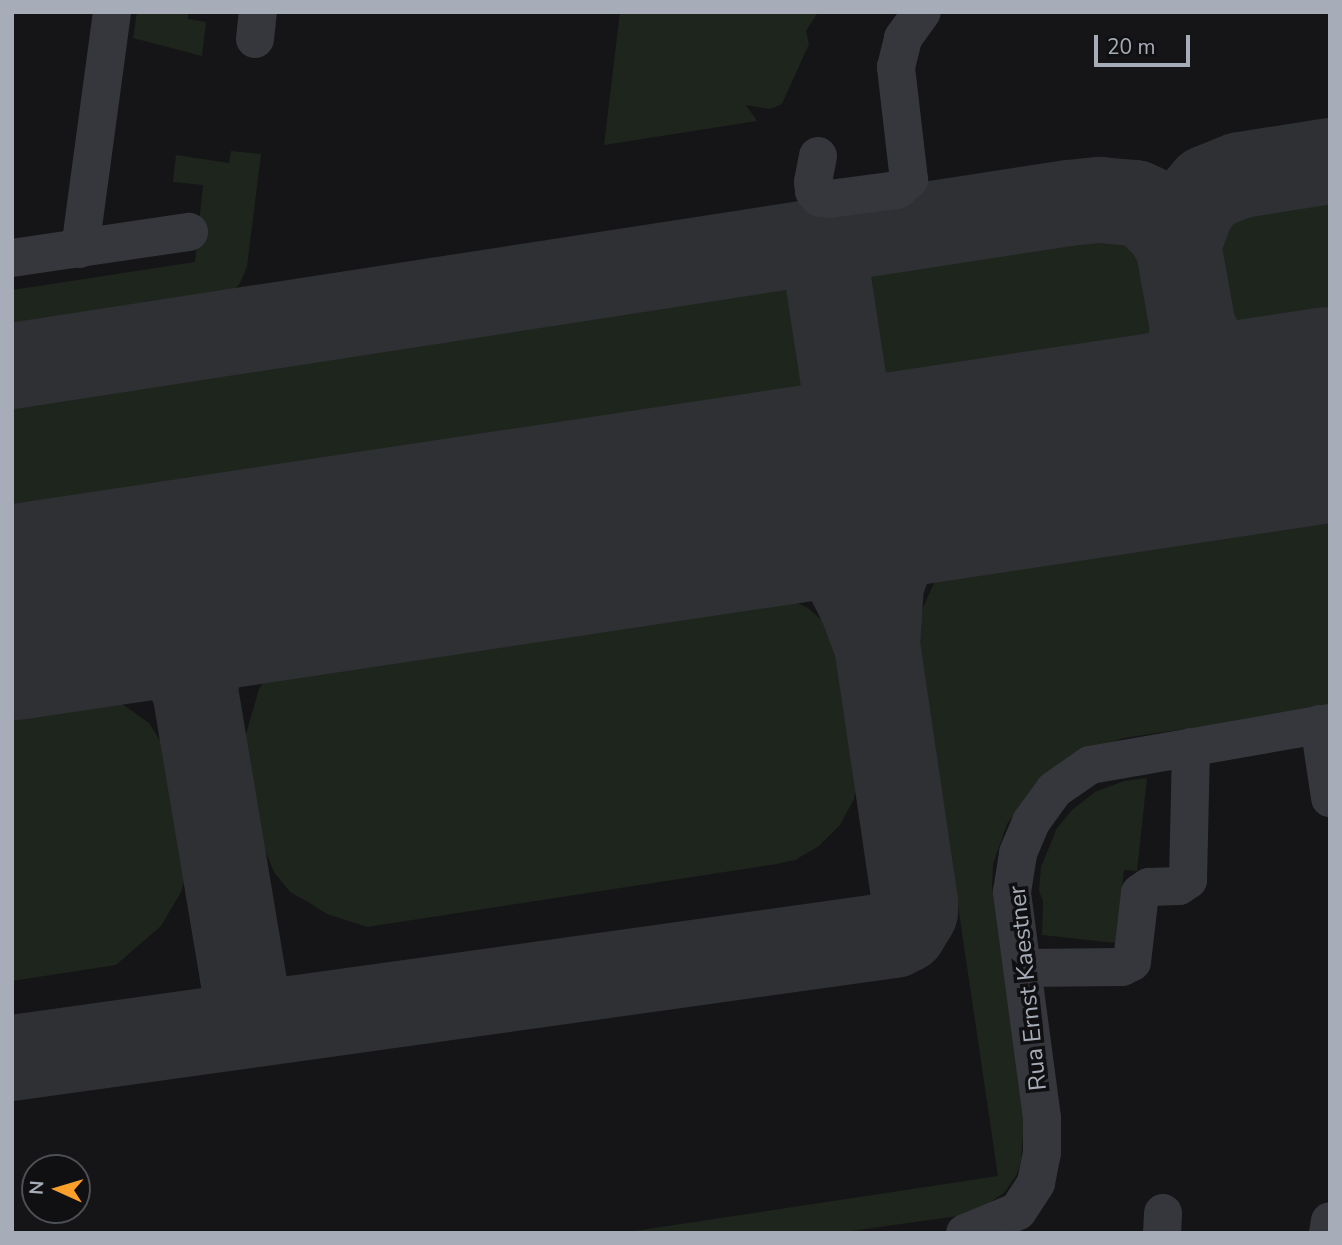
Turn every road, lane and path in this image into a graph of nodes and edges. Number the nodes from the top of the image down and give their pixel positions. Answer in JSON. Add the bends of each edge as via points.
{"nodes":[{"id":1,"x":111,"y":12,"type":"edge"},
{"id":2,"x":922,"y":12,"type":"edge"},
{"id":3,"x":818,"y":156,"type":"dead end"},
{"id":4,"x":189,"y":232,"type":"dead end"},
{"id":5,"x":80,"y":248,"type":"junction"},
{"id":6,"x":12,"y":258,"type":"edge"},
{"id":7,"x":1325,"y":724,"type":"edge"},
{"id":8,"x":1191,"y":747,"type":"junction"},
{"id":9,"x":1329,"y":793,"type":"edge"},
{"id":10,"x":1023,"y":968,"type":"junction"},
{"id":11,"x":1330,"y":1221,"type":"edge"},
{"id":12,"x":965,"y":1233,"type":"edge"},
{"id":13,"x":1328,"y":1233,"type":"edge"}],
"edges":[{"from":1,"to":5,"type":"street"},
{"from":2,"to":3,"type":"street","via":[[903,38],[896,67],[909,180],[897,190],[820,198],[813,182]]},
{"from":4,"to":5,"type":"street"},
{"from":5,"to":6,"type":"street"},
{"from":7,"to":8,"type":"street","name":"Rua Ernst Kaestner"},
{"from":7,"to":9,"type":"street"},
{"from":8,"to":10,"type":"street","name":"Rua Ernst Kaestner","via":[[1090,765],[1054,790],[1031,822],[1018,853],[1013,892]]},
{"from":8,"to":10,"type":"street","via":[[1188,880],[1140,893],[1132,962],[1122,967]]},
{"from":10,"to":12,"type":"street","name":"Rua Ernst Kaestner","via":[[1042,1118],[1036,1183],[1018,1211]]},
{"from":11,"to":13,"type":"street"}]}
